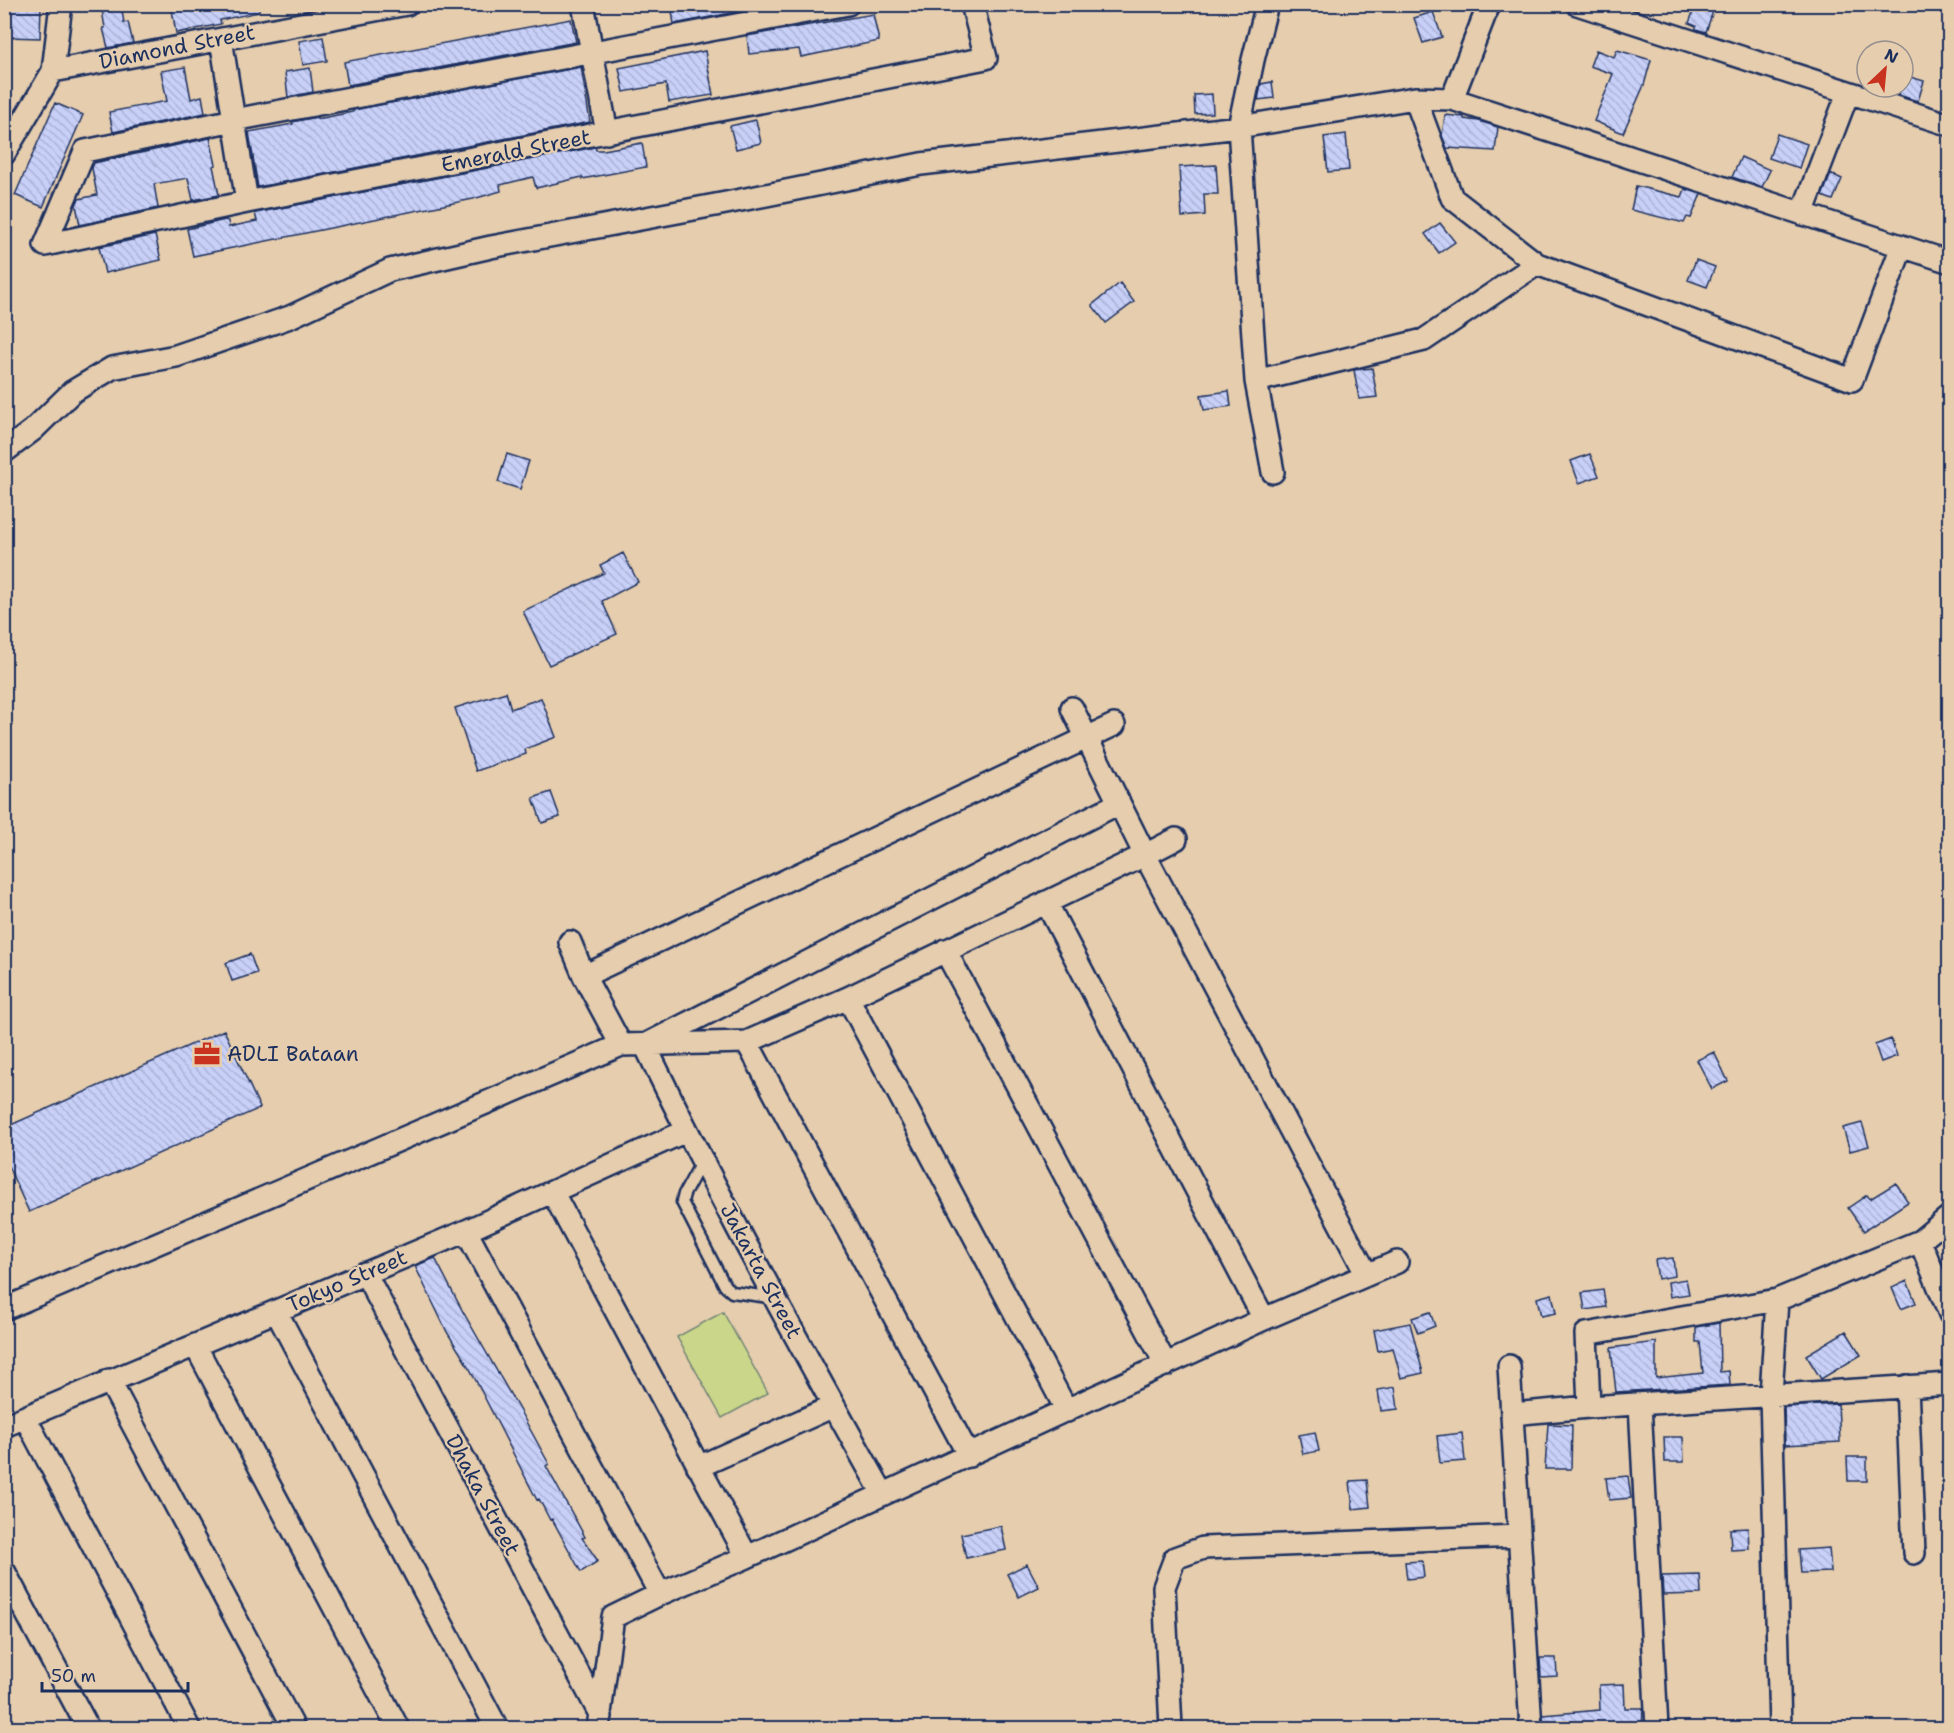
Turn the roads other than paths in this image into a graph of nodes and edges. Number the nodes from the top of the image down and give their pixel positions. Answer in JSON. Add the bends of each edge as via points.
{"nodes":[{"id":1,"x":61,"y":4,"type":"edge"},
{"id":2,"x":406,"y":4,"type":"edge"},
{"id":3,"x":583,"y":4,"type":"edge"},
{"id":4,"x":849,"y":4,"type":"edge"},
{"id":5,"x":972,"y":4,"type":"edge"},
{"id":6,"x":1267,"y":4,"type":"edge"},
{"id":7,"x":1489,"y":4,"type":"edge"},
{"id":8,"x":1577,"y":4,"type":"edge"},
{"id":9,"x":221,"y":39,"type":"junction"},
{"id":10,"x":592,"y":52,"type":"junction"},
{"id":11,"x":53,"y":71,"type":"junction"},
{"id":12,"x":1848,"y":93,"type":"junction"},
{"id":13,"x":1415,"y":98,"type":"junction"},
{"id":14,"x":1452,"y":99,"type":"junction"},
{"id":15,"x":234,"y":120,"type":"junction"},
{"id":16,"x":1950,"y":125,"type":"edge"},
{"id":17,"x":1239,"y":127,"type":"junction"},
{"id":18,"x":607,"y":133,"type":"junction"},
{"id":19,"x":4,"y":154,"type":"edge"},
{"id":20,"x":247,"y":202,"type":"junction"},
{"id":21,"x":1802,"y":214,"type":"junction"},
{"id":22,"x":1902,"y":246,"type":"junction"},
{"id":23,"x":1950,"y":262,"type":"edge"},
{"id":24,"x":1538,"y":264,"type":"junction"},
{"id":25,"x":1256,"y":381,"type":"junction"},
{"id":26,"x":4,"y":452,"type":"edge"},
{"id":27,"x":1273,"y":472,"type":"dead end"},
{"id":28,"x":1072,"y":708,"type":"dead end"},
{"id":29,"x":1114,"y":725,"type":"dead end"},
{"id":30,"x":1086,"y":737,"type":"junction"},
{"id":31,"x":1119,"y":803,"type":"junction"},
{"id":32,"x":1176,"y":839,"type":"dead end"},
{"id":33,"x":1145,"y":855,"type":"junction"},
{"id":34,"x":1046,"y":902,"type":"junction"},
{"id":35,"x":570,"y":942,"type":"dead end"},
{"id":36,"x":945,"y":950,"type":"junction"},
{"id":37,"x":584,"y":976,"type":"junction"},
{"id":38,"x":848,"y":998,"type":"junction"},
{"id":39,"x":747,"y":1042,"type":"junction"},
{"id":40,"x":621,"y":1045,"type":"junction"},
{"id":41,"x":645,"y":1045,"type":"junction"},
{"id":42,"x":686,"y":1131,"type":"junction"},
{"id":43,"x":702,"y":1160,"type":"junction"},
{"id":44,"x":553,"y":1193,"type":"junction"},
{"id":45,"x":1950,"y":1216,"type":"edge"},
{"id":46,"x":466,"y":1231,"type":"junction"},
{"id":47,"x":1920,"y":1241,"type":"junction"},
{"id":48,"x":1397,"y":1262,"type":"dead end"},
{"id":49,"x":365,"y":1273,"type":"junction"},
{"id":50,"x":1367,"y":1275,"type":"junction"},
{"id":51,"x":776,"y":1298,"type":"junction"},
{"id":52,"x":1777,"y":1300,"type":"junction"},
{"id":53,"x":4,"y":1309,"type":"edge"},
{"id":54,"x":276,"y":1311,"type":"junction"},
{"id":55,"x":1950,"y":1314,"type":"edge"},
{"id":56,"x":1264,"y":1319,"type":"junction"},
{"id":57,"x":195,"y":1345,"type":"junction"},
{"id":58,"x":1166,"y":1365,"type":"junction"},
{"id":59,"x":1509,"y":1366,"type":"dead end"},
{"id":60,"x":109,"y":1380,"type":"junction"},
{"id":61,"x":1950,"y":1383,"type":"edge"},
{"id":62,"x":1907,"y":1386,"type":"junction"},
{"id":63,"x":1771,"y":1395,"type":"junction"},
{"id":64,"x":1640,"y":1404,"type":"junction"},
{"id":65,"x":834,"y":1406,"type":"junction"},
{"id":66,"x":1589,"y":1407,"type":"junction"},
{"id":67,"x":1067,"y":1411,"type":"junction"},
{"id":68,"x":1512,"y":1414,"type":"junction"},
{"id":69,"x":25,"y":1417,"type":"junction"},
{"id":70,"x":4,"y":1426,"type":"edge"},
{"id":71,"x":969,"y":1456,"type":"junction"},
{"id":72,"x":698,"y":1467,"type":"junction"},
{"id":73,"x":883,"y":1494,"type":"junction"},
{"id":74,"x":1519,"y":1536,"type":"junction"},
{"id":75,"x":1914,"y":1553,"type":"dead end"},
{"id":76,"x":747,"y":1557,"type":"junction"},
{"id":77,"x":4,"y":1571,"type":"edge"},
{"id":78,"x":660,"y":1594,"type":"junction"},
{"id":79,"x":600,"y":1722,"type":"edge"},
{"id":80,"x":88,"y":1728,"type":"edge"},
{"id":81,"x":189,"y":1728,"type":"edge"},
{"id":82,"x":294,"y":1728,"type":"edge"},
{"id":83,"x":398,"y":1728,"type":"edge"},
{"id":84,"x":497,"y":1728,"type":"edge"},
{"id":85,"x":1171,"y":1728,"type":"edge"},
{"id":86,"x":1531,"y":1728,"type":"edge"},
{"id":87,"x":1656,"y":1728,"type":"edge"},
{"id":88,"x":1780,"y":1728,"type":"edge"}],
"edges":[{"from":1,"to":11,"type":"street"},
{"from":2,"to":9,"type":"street","name":"Diamond Street"},
{"from":3,"to":10,"type":"street"},
{"from":4,"to":10,"type":"street"},
{"from":5,"to":18,"type":"street","name":"Emerald Street","via":[[986,58]]},
{"from":6,"to":17,"type":"street"},
{"from":7,"to":14,"type":"street"},
{"from":8,"to":12,"type":"street"},
{"from":9,"to":11,"type":"street","name":"Diamond Street"},
{"from":9,"to":15,"type":"street"},
{"from":10,"to":15,"type":"street"},
{"from":10,"to":18,"type":"street"},
{"from":11,"to":19,"type":"street"},
{"from":12,"to":16,"type":"street"},
{"from":12,"to":21,"type":"street"},
{"from":13,"to":14,"type":"street"},
{"from":13,"to":17,"type":"street"},
{"from":13,"to":24,"type":"street","via":[[1452,198]]},
{"from":14,"to":21,"type":"street"},
{"from":15,"to":20,"type":"street"},
{"from":15,"to":20,"type":"street","name":"Emerald Street","via":[[85,151],[45,245]]},
{"from":17,"to":25,"type":"street"},
{"from":17,"to":26,"type":"street","via":[[921,164],[390,270],[290,317],[176,356],[112,368],[72,392]]},
{"from":18,"to":20,"type":"street","name":"Emerald Street"},
{"from":21,"to":22,"type":"street"},
{"from":22,"to":23,"type":"street"},
{"from":22,"to":24,"type":"street","via":[[1852,380]]},
{"from":24,"to":25,"type":"street","via":[[1424,340]]},
{"from":25,"to":27,"type":"street"},
{"from":28,"to":30,"type":"street"},
{"from":29,"to":30,"type":"street"},
{"from":30,"to":31,"type":"street"},
{"from":30,"to":37,"type":"street"},
{"from":31,"to":33,"type":"street"},
{"from":31,"to":41,"type":"street"},
{"from":32,"to":33,"type":"street"},
{"from":33,"to":34,"type":"street"},
{"from":33,"to":50,"type":"street"},
{"from":34,"to":36,"type":"street"},
{"from":34,"to":56,"type":"street"},
{"from":35,"to":37,"type":"street"},
{"from":36,"to":38,"type":"street"},
{"from":36,"to":58,"type":"street"},
{"from":37,"to":40,"type":"street"},
{"from":38,"to":39,"type":"street"},
{"from":38,"to":67,"type":"street"},
{"from":39,"to":41,"type":"street"},
{"from":39,"to":71,"type":"street"},
{"from":40,"to":41,"type":"street"},
{"from":40,"to":53,"type":"street"},
{"from":41,"to":42,"type":"street","name":"Jakarta Street"},
{"from":42,"to":43,"type":"street","name":"Jakarta Street"},
{"from":42,"to":44,"type":"street","name":"Tokyo Street"},
{"from":43,"to":51,"type":"street","name":"Jakarta Street"},
{"from":43,"to":51,"type":"lane","via":[[682,1202],[725,1286],[732,1292]]},
{"from":44,"to":46,"type":"street","name":"Tokyo Street"},
{"from":44,"to":72,"type":"street"},
{"from":45,"to":47,"type":"street"},
{"from":46,"to":49,"type":"street","name":"Tokyo Street"},
{"from":46,"to":78,"type":"street"},
{"from":47,"to":52,"type":"street"},
{"from":47,"to":55,"type":"street"},
{"from":48,"to":50,"type":"street"},
{"from":49,"to":54,"type":"street","name":"Tokyo Street"},
{"from":49,"to":79,"type":"street","name":"Dhaka Street"},
{"from":50,"to":56,"type":"street"},
{"from":51,"to":65,"type":"street","name":"Jakarta Street"},
{"from":52,"to":63,"type":"street"},
{"from":52,"to":66,"type":"street","via":[[1586,1334]]},
{"from":54,"to":57,"type":"street","name":"Tokyo Street"},
{"from":54,"to":84,"type":"street"},
{"from":56,"to":58,"type":"street"},
{"from":57,"to":60,"type":"street","name":"Tokyo Street"},
{"from":57,"to":83,"type":"street"},
{"from":58,"to":67,"type":"street"},
{"from":59,"to":68,"type":"street"},
{"from":60,"to":69,"type":"street","name":"Tokyo Street"},
{"from":60,"to":82,"type":"street"},
{"from":61,"to":62,"type":"street"},
{"from":62,"to":63,"type":"street"},
{"from":62,"to":75,"type":"street"},
{"from":63,"to":64,"type":"street"},
{"from":63,"to":88,"type":"street"},
{"from":64,"to":66,"type":"street"},
{"from":64,"to":87,"type":"street"},
{"from":65,"to":72,"type":"street"},
{"from":65,"to":73,"type":"street","name":"Jakarta Street"},
{"from":66,"to":68,"type":"street"},
{"from":67,"to":71,"type":"street"},
{"from":68,"to":74,"type":"street"},
{"from":69,"to":70,"type":"street","name":"Tokyo Street"},
{"from":69,"to":81,"type":"street"},
{"from":71,"to":73,"type":"street"},
{"from":72,"to":76,"type":"street"},
{"from":73,"to":76,"type":"street"},
{"from":74,"to":85,"type":"street","via":[[1203,1548],[1175,1558],[1164,1587]]},
{"from":74,"to":86,"type":"street"},
{"from":76,"to":78,"type":"street"},
{"from":77,"to":80,"type":"street"},
{"from":78,"to":79,"type":"street","via":[[613,1617]]}]}
